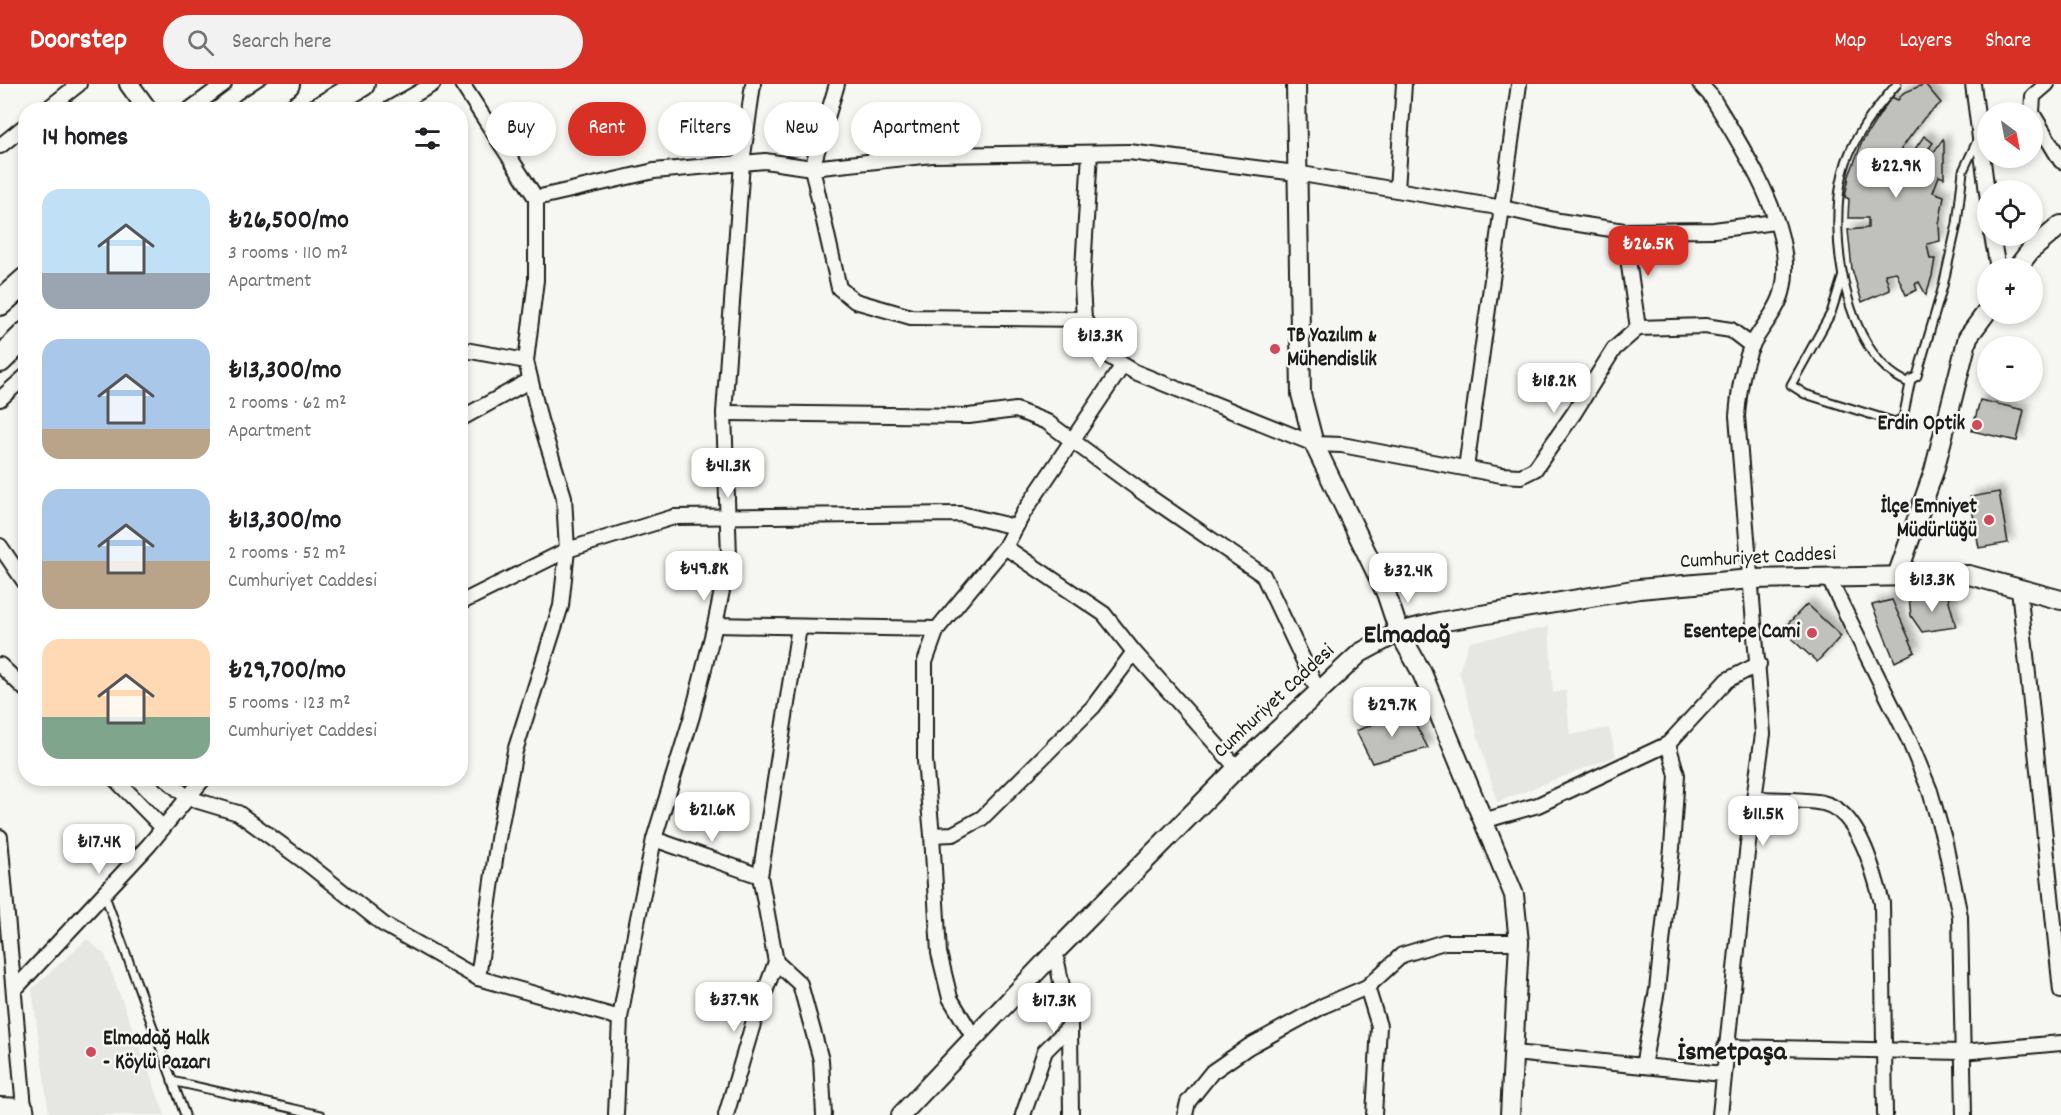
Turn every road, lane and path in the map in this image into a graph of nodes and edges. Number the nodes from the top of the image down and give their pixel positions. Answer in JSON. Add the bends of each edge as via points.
{"nodes":[{"id":1,"x":78,"y":84,"type":"edge"},
{"id":2,"x":129,"y":84,"type":"edge"},
{"id":3,"x":224,"y":84,"type":"edge"},
{"id":4,"x":287,"y":84,"type":"edge"},
{"id":5,"x":362,"y":84,"type":"edge"},
{"id":6,"x":433,"y":84,"type":"edge"},
{"id":7,"x":462,"y":84,"type":"edge"},
{"id":8,"x":753,"y":84,"type":"edge"},
{"id":9,"x":837,"y":84,"type":"edge"},
{"id":10,"x":1296,"y":84,"type":"edge"},
{"id":11,"x":1404,"y":84,"type":"edge"},
{"id":12,"x":1519,"y":84,"type":"edge"},
{"id":13,"x":1700,"y":84,"type":"edge"},
{"id":14,"x":1898,"y":84,"type":"edge"},
{"id":15,"x":1973,"y":84,"type":"edge"},
{"id":16,"x":2048,"y":84,"type":"edge"},
{"id":17,"x":56,"y":102,"type":"edge"},
{"id":18,"x":142,"y":102,"type":"edge"},
{"id":19,"x":200,"y":102,"type":"edge"},
{"id":20,"x":260,"y":102,"type":"edge"},
{"id":21,"x":332,"y":102,"type":"edge"},
{"id":22,"x":402,"y":102,"type":"edge"},
{"id":23,"x":2033,"y":102,"type":"edge"},
{"id":24,"x":1977,"y":119,"type":"edge"},
{"id":25,"x":18,"y":131,"type":"edge"},
{"id":26,"x":2043,"y":131,"type":"edge"},
{"id":27,"x":1977,"y":141,"type":"edge"},
{"id":28,"x":0,"y":146,"type":"edge"},
{"id":29,"x":1090,"y":153,"type":"junction"},
{"id":30,"x":2061,"y":161,"type":"edge"},
{"id":31,"x":742,"y":163,"type":"junction"},
{"id":32,"x":812,"y":168,"type":"junction"},
{"id":33,"x":1296,"y":173,"type":"junction"},
{"id":34,"x":1396,"y":190,"type":"junction"},
{"id":35,"x":536,"y":198,"type":"junction"},
{"id":36,"x":1503,"y":208,"type":"junction"},
{"id":37,"x":1775,"y":222,"type":"junction"},
{"id":38,"x":2061,"y":225,"type":"edge"},
{"id":39,"x":1624,"y":231,"type":"junction"},
{"id":40,"x":2025,"y":258,"type":"edge"},
{"id":41,"x":1843,"y":275,"type":"junction"},
{"id":42,"x":18,"y":287,"type":"edge"},
{"id":43,"x":0,"y":303,"type":"edge"},
{"id":44,"x":1084,"y":319,"type":"junction"},
{"id":45,"x":1977,"y":324,"type":"edge"},
{"id":46,"x":1638,"y":328,"type":"junction"},
{"id":47,"x":18,"y":342,"type":"edge"},
{"id":48,"x":1752,"y":346,"type":"junction"},
{"id":49,"x":468,"y":350,"type":"edge"},
{"id":50,"x":0,"y":360,"type":"edge"},
{"id":51,"x":526,"y":361,"type":"junction"},
{"id":52,"x":1123,"y":365,"type":"junction"},
{"id":53,"x":1912,"y":379,"type":"junction"},
{"id":54,"x":529,"y":381,"type":"junction"},
{"id":55,"x":18,"y":383,"type":"edge"},
{"id":56,"x":0,"y":399,"type":"edge"},
{"id":57,"x":724,"y":413,"type":"junction"},
{"id":58,"x":468,"y":415,"type":"edge"},
{"id":59,"x":1072,"y":441,"type":"junction"},
{"id":60,"x":1314,"y":444,"type":"junction"},
{"id":61,"x":1466,"y":468,"type":"junction"},
{"id":62,"x":728,"y":514,"type":"junction"},
{"id":63,"x":1015,"y":527,"type":"junction"},
{"id":64,"x":0,"y":546,"type":"edge"},
{"id":65,"x":1005,"y":547,"type":"junction"},
{"id":66,"x":567,"y":550,"type":"junction"},
{"id":67,"x":18,"y":572,"type":"edge"},
{"id":68,"x":1897,"y":576,"type":"junction"},
{"id":69,"x":1828,"y":577,"type":"junction"},
{"id":70,"x":1751,"y":579,"type":"junction"},
{"id":71,"x":2019,"y":588,"type":"junction"},
{"id":72,"x":468,"y":599,"type":"edge"},
{"id":73,"x":2061,"y":600,"type":"edge"},
{"id":74,"x":716,"y":625,"type":"junction"},
{"id":75,"x":799,"y":627,"type":"junction"},
{"id":76,"x":937,"y":629,"type":"junction"},
{"id":77,"x":1399,"y":632,"type":"junction"},
{"id":78,"x":1134,"y":652,"type":"junction"},
{"id":79,"x":1759,"y":664,"type":"junction"},
{"id":80,"x":0,"y":665,"type":"edge"},
{"id":81,"x":18,"y":682,"type":"edge"},
{"id":82,"x":1317,"y":691,"type":"junction"},
{"id":83,"x":1668,"y":744,"type":"junction"},
{"id":84,"x":1237,"y":768,"type":"junction"},
{"id":85,"x":122,"y":786,"type":"edge"},
{"id":86,"x":174,"y":786,"type":"edge"},
{"id":87,"x":198,"y":786,"type":"edge"},
{"id":88,"x":188,"y":798,"type":"junction"},
{"id":89,"x":1754,"y":799,"type":"junction"},
{"id":90,"x":1483,"y":821,"type":"junction"},
{"id":91,"x":163,"y":828,"type":"junction"},
{"id":92,"x":932,"y":835,"type":"junction"},
{"id":93,"x":0,"y":837,"type":"edge"},
{"id":94,"x":654,"y":839,"type":"junction"},
{"id":95,"x":760,"y":876,"type":"junction"},
{"id":96,"x":104,"y":893,"type":"junction"},
{"id":97,"x":1519,"y":942,"type":"junction"},
{"id":98,"x":1055,"y":952,"type":"junction"},
{"id":99,"x":776,"y":962,"type":"junction"},
{"id":100,"x":478,"y":978,"type":"junction"},
{"id":101,"x":1367,"y":987,"type":"junction"},
{"id":102,"x":15,"y":989,"type":"junction"},
{"id":103,"x":2061,"y":991,"type":"edge"},
{"id":104,"x":620,"y":1018,"type":"junction"},
{"id":105,"x":1070,"y":1026,"type":"junction"},
{"id":106,"x":974,"y":1038,"type":"junction"},
{"id":107,"x":2061,"y":1043,"type":"edge"},
{"id":108,"x":1725,"y":1047,"type":"junction"},
{"id":109,"x":1885,"y":1051,"type":"junction"},
{"id":110,"x":1962,"y":1052,"type":"junction"},
{"id":111,"x":1514,"y":1053,"type":"junction"},
{"id":112,"x":1643,"y":1066,"type":"junction"},
{"id":113,"x":1723,"y":1074,"type":"junction"},
{"id":114,"x":172,"y":1081,"type":"junction"},
{"id":115,"x":0,"y":1107,"type":"edge"},
{"id":116,"x":24,"y":1112,"type":"edge"},
{"id":117,"x":184,"y":1115,"type":"edge"},
{"id":118,"x":321,"y":1115,"type":"edge"},
{"id":119,"x":616,"y":1115,"type":"edge"},
{"id":120,"x":726,"y":1115,"type":"edge"},
{"id":121,"x":824,"y":1115,"type":"edge"},
{"id":122,"x":901,"y":1115,"type":"edge"},
{"id":123,"x":1023,"y":1115,"type":"edge"},
{"id":124,"x":1071,"y":1115,"type":"edge"},
{"id":125,"x":1185,"y":1115,"type":"edge"},
{"id":126,"x":1374,"y":1115,"type":"edge"},
{"id":127,"x":1510,"y":1115,"type":"edge"},
{"id":128,"x":1720,"y":1115,"type":"edge"},
{"id":129,"x":1885,"y":1115,"type":"edge"},
{"id":130,"x":1964,"y":1115,"type":"edge"}],
"edges":[{"from":1,"to":17,"type":"street"},
{"from":2,"to":18,"type":"street"},
{"from":3,"to":19,"type":"street"},
{"from":4,"to":20,"type":"highway"},
{"from":5,"to":21,"type":"highway"},
{"from":6,"to":22,"type":"street"},
{"from":7,"to":35,"type":"street"},
{"from":8,"to":31,"type":"street"},
{"from":9,"to":32,"type":"street"},
{"from":10,"to":33,"type":"street"},
{"from":11,"to":34,"type":"street"},
{"from":12,"to":36,"type":"street"},
{"from":13,"to":37,"type":"street","via":[[1766,190]]},
{"from":14,"to":41,"type":"lane","via":[[1866,121],[1843,172],[1837,235]]},
{"from":15,"to":24,"type":"street"},
{"from":16,"to":23,"type":"street","via":[[2033,96]]},
{"from":25,"to":28,"type":"street"},
{"from":26,"to":30,"type":"street"},
{"from":27,"to":53,"type":"lane","via":[[1963,171],[1957,224],[1943,286],[1917,376]]},
{"from":29,"to":32,"type":"street","via":[[932,155]]},
{"from":29,"to":33,"type":"street","via":[[1129,152]]},
{"from":29,"to":44,"type":"street","via":[[1082,286]]},
{"from":31,"to":32,"type":"street","via":[[765,161]]},
{"from":31,"to":35,"type":"street","via":[[654,171]]},
{"from":31,"to":57,"type":"street"},
{"from":32,"to":44,"type":"street","via":[[839,288],[855,301],[911,317]]},
{"from":33,"to":34,"type":"street"},
{"from":33,"to":60,"type":"street","via":[[1301,394]]},
{"from":34,"to":36,"type":"street"},
{"from":35,"to":51,"type":"street","via":[[536,280]]},
{"from":36,"to":39,"type":"street"},
{"from":36,"to":61,"type":"street"},
{"from":37,"to":39,"type":"street","via":[[1714,230]]},
{"from":37,"to":48,"type":"street","via":[[1785,262],[1783,290]]},
{"from":38,"to":40,"type":"street"},
{"from":39,"to":46,"type":"street"},
{"from":41,"to":53,"type":"lane","via":[[1852,309],[1872,353],[1892,375],[1907,382]]},
{"from":41,"to":53,"type":"lane","via":[[1827,321],[1791,385],[1805,394],[1895,422],[1903,418]]},
{"from":42,"to":43,"type":"highway"},
{"from":44,"to":52,"type":"street","via":[[1105,354]]},
{"from":45,"to":68,"type":"street","via":[[1968,336],[1934,471]]},
{"from":46,"to":48,"type":"street","via":[[1705,326],[1731,330]]},
{"from":46,"to":61,"type":"street","via":[[1614,349],[1535,469],[1521,476]]},
{"from":47,"to":50,"type":"highway"},
{"from":48,"to":70,"type":"street","via":[[1740,384],[1737,416]]},
{"from":49,"to":51,"type":"street"},
{"from":51,"to":54,"type":"street"},
{"from":52,"to":59,"type":"street"},
{"from":52,"to":60,"type":"street"},
{"from":54,"to":58,"type":"street"},
{"from":54,"to":66,"type":"street","via":[[564,497]]},
{"from":55,"to":56,"type":"street"},
{"from":57,"to":59,"type":"street","via":[[969,416],[1016,410],[1047,422]]},
{"from":57,"to":62,"type":"street"},
{"from":59,"to":63,"type":"street"},
{"from":59,"to":82,"type":"street","via":[[1263,575]]},
{"from":60,"to":61,"type":"street","via":[[1342,445]]},
{"from":60,"to":77,"type":"street","via":[[1386,593]]},
{"from":62,"to":63,"type":"street","via":[[961,514]]},
{"from":62,"to":66,"type":"street","via":[[674,517]]},
{"from":62,"to":74,"type":"street","via":[[729,556]]},
{"from":63,"to":65,"type":"street"},
{"from":64,"to":67,"type":"street"},
{"from":65,"to":76,"type":"street"},
{"from":65,"to":78,"type":"street","via":[[1104,614]]},
{"from":66,"to":72,"type":"street"},
{"from":66,"to":100,"type":"street","via":[[561,606],[515,751]]},
{"from":68,"to":69,"type":"street","name":"Cumhuriyet Caddesi"},
{"from":68,"to":71,"type":"street","name":"Cumhuriyet Caddesi","via":[[1969,575]]},
{"from":69,"to":70,"type":"street","name":"Cumhuriyet Caddesi"},
{"from":69,"to":110,"type":"street","via":[[1909,740],[1933,801],[1960,916]]},
{"from":70,"to":77,"type":"street","name":"Cumhuriyet Caddesi","via":[[1639,589]]},
{"from":70,"to":79,"type":"street"},
{"from":71,"to":73,"type":"street","name":"Cumhuriyet Caddesi"},
{"from":71,"to":103,"type":"street"},
{"from":74,"to":75,"type":"street"},
{"from":74,"to":94,"type":"street"},
{"from":75,"to":76,"type":"street"},
{"from":75,"to":95,"type":"street"},
{"from":76,"to":92,"type":"street","via":[[925,662],[925,761]]},
{"from":77,"to":82,"type":"street","name":"Cumhuriyet Caddesi","via":[[1360,653]]},
{"from":77,"to":90,"type":"street","via":[[1422,673]]},
{"from":78,"to":84,"type":"street"},
{"from":78,"to":92,"type":"street","via":[[1093,707],[982,818],[953,834]]},
{"from":79,"to":83,"type":"street","via":[[1727,680]]},
{"from":79,"to":89,"type":"street","via":[[1763,734]]},
{"from":80,"to":81,"type":"street"},
{"from":82,"to":84,"type":"street","name":"Cumhuriyet Caddesi"},
{"from":83,"to":90,"type":"street","via":[[1538,805]]},
{"from":83,"to":112,"type":"street","via":[[1677,775],[1672,848],[1657,990]]},
{"from":84,"to":98,"type":"street","name":"Cumhuriyet Caddesi"},
{"from":85,"to":91,"type":"street"},
{"from":86,"to":88,"type":"street"},
{"from":87,"to":88,"type":"street"},
{"from":88,"to":91,"type":"street"},
{"from":88,"to":100,"type":"street","via":[[238,813],[383,924]]},
{"from":89,"to":108,"type":"street"},
{"from":89,"to":109,"type":"street","via":[[1825,804],[1846,816],[1860,838],[1874,869],[1882,903]]},
{"from":90,"to":97,"type":"street","via":[[1514,895]]},
{"from":91,"to":96,"type":"street"},
{"from":92,"to":106,"type":"street","via":[[939,953],[950,998]]},
{"from":93,"to":102,"type":"street"},
{"from":94,"to":95,"type":"street"},
{"from":94,"to":104,"type":"street"},
{"from":95,"to":99,"type":"street"},
{"from":96,"to":102,"type":"street"},
{"from":96,"to":114,"type":"lane"},
{"from":97,"to":101,"type":"street","via":[[1444,942],[1402,956]]},
{"from":97,"to":111,"type":"street"},
{"from":98,"to":105,"type":"street"},
{"from":98,"to":106,"type":"street","name":"Cumhuriyet Caddesi"},
{"from":99,"to":120,"type":"street"},
{"from":99,"to":121,"type":"street","via":[[800,984],[821,1060]]},
{"from":100,"to":104,"type":"street"},
{"from":101,"to":125,"type":"street","via":[[1248,1047],[1212,1072],[1188,1102]]},
{"from":101,"to":126,"type":"street","via":[[1379,1026]]},
{"from":102,"to":116,"type":"street"},
{"from":104,"to":119,"type":"street"},
{"from":105,"to":123,"type":"street","via":[[1045,1051]]},
{"from":105,"to":124,"type":"street"},
{"from":106,"to":122,"type":"street","name":"Cumhuriyet Caddesi"},
{"from":107,"to":110,"type":"street"},
{"from":108,"to":109,"type":"street"},
{"from":108,"to":113,"type":"street"},
{"from":109,"to":110,"type":"street"},
{"from":109,"to":129,"type":"street"},
{"from":110,"to":130,"type":"street"},
{"from":111,"to":112,"type":"street"},
{"from":111,"to":127,"type":"street"},
{"from":112,"to":113,"type":"street"},
{"from":113,"to":128,"type":"street"},
{"from":114,"to":117,"type":"lane"},
{"from":114,"to":118,"type":"lane"},
{"from":115,"to":116,"type":"street"}]}
